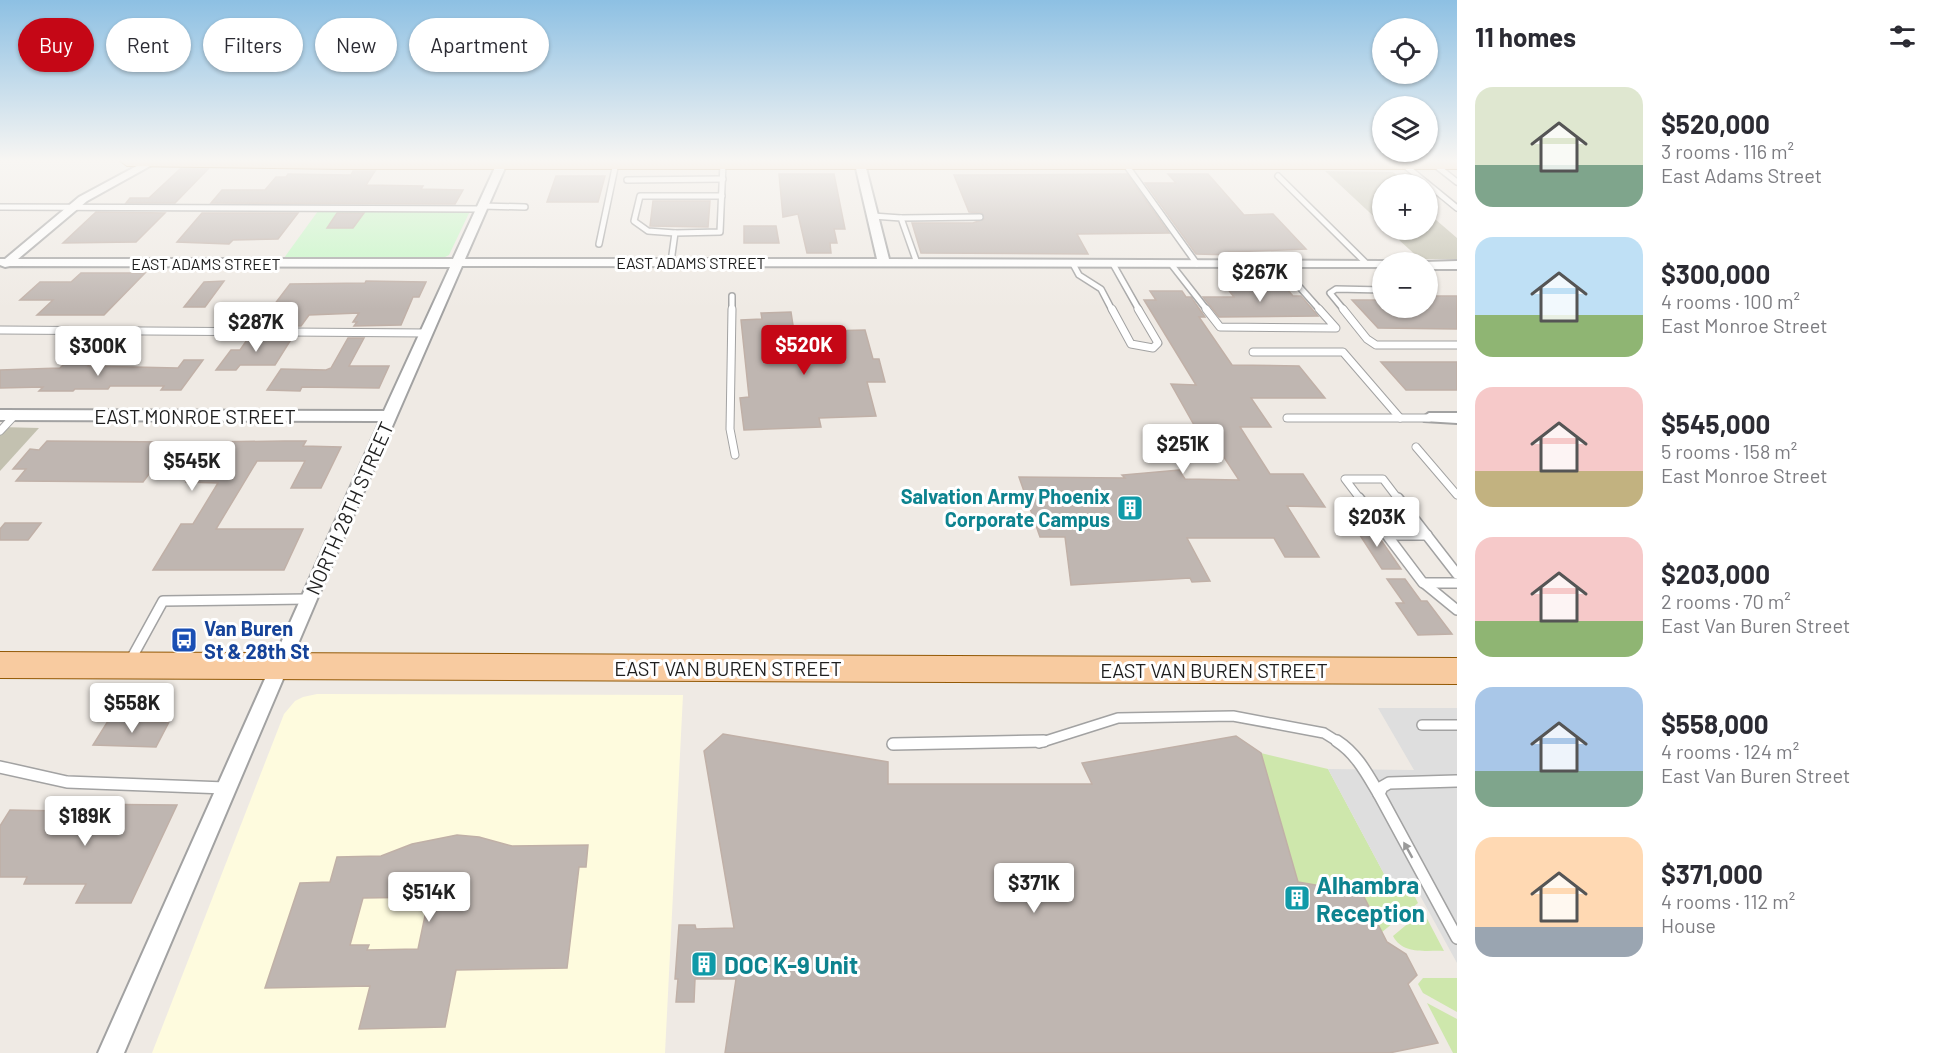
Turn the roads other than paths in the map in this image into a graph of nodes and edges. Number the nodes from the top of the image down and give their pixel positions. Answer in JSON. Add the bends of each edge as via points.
{"nodes":[{"id":1,"x":68,"y":210,"type":"edge"},
{"id":2,"x":481,"y":210,"type":"edge"},
{"id":3,"x":606,"y":210,"type":"edge"},
{"id":4,"x":637,"y":210,"type":"edge"},
{"id":5,"x":721,"y":210,"type":"edge"},
{"id":6,"x":872,"y":210,"type":"edge"},
{"id":7,"x":1158,"y":210,"type":"edge"},
{"id":8,"x":1313,"y":210,"type":"edge"},
{"id":9,"x":873,"y":216,"type":"junction"},
{"id":10,"x":980,"y":217,"type":"dead end"},
{"id":11,"x":902,"y":218,"type":"junction"},
{"id":12,"x":675,"y":233,"type":"junction"},
{"id":13,"x":599,"y":244,"type":"dead end"},
{"id":14,"x":457,"y":262,"type":"junction"},
{"id":15,"x":671,"y":262,"type":"junction"},
{"id":16,"x":884,"y":263,"type":"junction"},
{"id":17,"x":917,"y":263,"type":"junction"},
{"id":18,"x":3,"y":264,"type":"edge"},
{"id":19,"x":1073,"y":264,"type":"junction"},
{"id":20,"x":1113,"y":264,"type":"junction"},
{"id":21,"x":1171,"y":264,"type":"junction"},
{"id":22,"x":1197,"y":264,"type":"junction"},
{"id":23,"x":1279,"y":264,"type":"junction"},
{"id":24,"x":1367,"y":264,"type":"junction"},
{"id":25,"x":1372,"y":264,"type":"edge"},
{"id":26,"x":1438,"y":265,"type":"edge"},
{"id":27,"x":1457,"y":265,"type":"edge"},
{"id":28,"x":1372,"y":290,"type":"edge"},
{"id":29,"x":732,"y":296,"type":"dead end"},
{"id":30,"x":0,"y":330,"type":"edge"},
{"id":31,"x":426,"y":333,"type":"junction"},
{"id":32,"x":1457,"y":345,"type":"edge"},
{"id":33,"x":1253,"y":352,"type":"dead end"},
{"id":34,"x":7,"y":415,"type":"edge"},
{"id":35,"x":390,"y":416,"type":"junction"},
{"id":36,"x":1287,"y":417,"type":"dead end"},
{"id":37,"x":1400,"y":418,"type":"junction"},
{"id":38,"x":1429,"y":418,"type":"joint"},
{"id":39,"x":1457,"y":418,"type":"edge"},
{"id":40,"x":0,"y":431,"type":"edge"},
{"id":41,"x":1416,"y":447,"type":"dead end"},
{"id":42,"x":735,"y":455,"type":"dead end"},
{"id":43,"x":1457,"y":495,"type":"edge"},
{"id":44,"x":1427,"y":535,"type":"junction"},
{"id":45,"x":1387,"y":536,"type":"junction"},
{"id":46,"x":1457,"y":574,"type":"edge"},
{"id":47,"x":1423,"y":583,"type":"junction"},
{"id":48,"x":1457,"y":583,"type":"edge"},
{"id":49,"x":308,"y":599,"type":"junction"},
{"id":50,"x":1457,"y":610,"type":"edge"},
{"id":51,"x":0,"y":665,"type":"edge"},
{"id":52,"x":128,"y":665,"type":"junction"},
{"id":53,"x":279,"y":666,"type":"junction"},
{"id":54,"x":1457,"y":670,"type":"edge"},
{"id":55,"x":1422,"y":725,"type":"dead end"},
{"id":56,"x":1457,"y":725,"type":"edge"},
{"id":57,"x":893,"y":744,"type":"dead end"},
{"id":58,"x":0,"y":767,"type":"edge"},
{"id":59,"x":1456,"y":781,"type":"edge"},
{"id":60,"x":225,"y":788,"type":"junction"},
{"id":61,"x":1379,"y":794,"type":"junction"},
{"id":62,"x":1457,"y":938,"type":"edge"},
{"id":63,"x":111,"y":1053,"type":"edge"}],
"edges":[{"from":1,"to":18,"type":"street"},
{"from":2,"to":14,"type":"street","name":"NORTH 28TH STREET"},
{"from":3,"to":13,"type":"lane"},
{"from":4,"to":12,"type":"lane","via":[[634,221],[648,231]]},
{"from":5,"to":12,"type":"lane","via":[[720,232]]},
{"from":6,"to":9,"type":"street"},
{"from":7,"to":22,"type":"lane"},
{"from":8,"to":24,"type":"lane"},
{"from":9,"to":11,"type":"lane"},
{"from":9,"to":16,"type":"street"},
{"from":10,"to":11,"type":"lane"},
{"from":11,"to":17,"type":"lane"},
{"from":12,"to":15,"type":"lane"},
{"from":14,"to":15,"type":"street","name":"EAST ADAMS STREET"},
{"from":14,"to":18,"type":"street","name":"EAST ADAMS STREET"},
{"from":14,"to":31,"type":"street","name":"NORTH 28TH STREET"},
{"from":15,"to":16,"type":"street","name":"EAST ADAMS STREET"},
{"from":16,"to":17,"type":"street","name":"EAST ADAMS STREET"},
{"from":17,"to":19,"type":"street","name":"EAST ADAMS STREET"},
{"from":19,"to":20,"type":"street","name":"EAST ADAMS STREET"},
{"from":19,"to":20,"type":"lane","via":[[1079,275],[1101,289],[1131,344],[1153,348],[1158,343]]},
{"from":20,"to":21,"type":"street","name":"EAST ADAMS STREET"},
{"from":21,"to":22,"type":"street","name":"EAST ADAMS STREET"},
{"from":21,"to":23,"type":"lane","via":[[1220,327],[1336,328]]},
{"from":22,"to":23,"type":"street","name":"EAST ADAMS STREET"},
{"from":23,"to":24,"type":"street","name":"EAST ADAMS STREET"},
{"from":24,"to":25,"type":"street","name":"EAST ADAMS STREET"},
{"from":26,"to":27,"type":"street"},
{"from":28,"to":32,"type":"lane","via":[[1336,289],[1330,293],[1376,345]]},
{"from":29,"to":42,"type":"lane","via":[[730,429]]},
{"from":30,"to":31,"type":"lane"},
{"from":31,"to":35,"type":"street","name":"NORTH 28TH STREET"},
{"from":33,"to":37,"type":"lane","via":[[1343,352]]},
{"from":34,"to":35,"type":"street","name":"EAST MONROE STREET"},
{"from":34,"to":40,"type":"lane"},
{"from":35,"to":49,"type":"street","name":"NORTH 28TH STREET"},
{"from":36,"to":37,"type":"lane"},
{"from":37,"to":38,"type":"lane"},
{"from":38,"to":39,"type":"street"},
{"from":41,"to":43,"type":"lane"},
{"from":44,"to":45,"type":"lane"},
{"from":44,"to":45,"type":"lane","via":[[1383,479],[1345,479]]},
{"from":44,"to":46,"type":"lane"},
{"from":45,"to":47,"type":"lane"},
{"from":47,"to":48,"type":"lane"},
{"from":47,"to":50,"type":"lane"},
{"from":49,"to":52,"type":"lane","via":[[163,602]]},
{"from":49,"to":53,"type":"street","name":"NORTH 28TH STREET"},
{"from":51,"to":52,"type":"main road","name":"EAST VAN BUREN STREET"},
{"from":52,"to":53,"type":"main road","name":"EAST VAN BUREN STREET"},
{"from":53,"to":54,"type":"main road","name":"EAST VAN BUREN STREET"},
{"from":53,"to":60,"type":"street","name":"NORTH 28TH STREET"},
{"from":55,"to":56,"type":"lane"},
{"from":57,"to":61,"type":"lane","via":[[1038,743],[1118,718],[1233,716],[1324,733],[1353,753]]},
{"from":58,"to":60,"type":"lane","via":[[67,782]]},
{"from":59,"to":61,"type":"lane","via":[[1389,783]]},
{"from":60,"to":63,"type":"street","name":"NORTH 28TH STREET"},
{"from":62,"to":61,"type":"lane","one_way":true}]}
